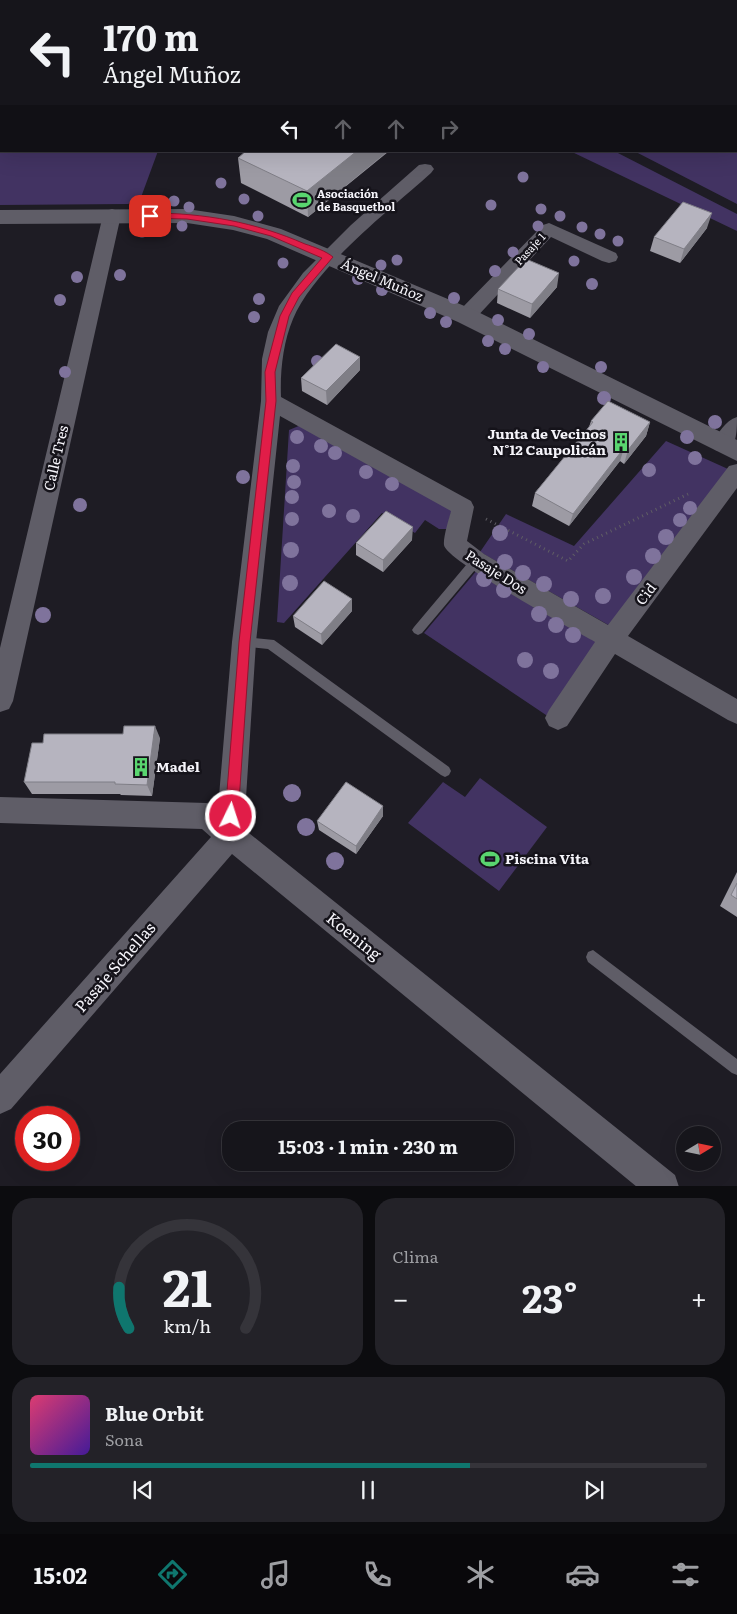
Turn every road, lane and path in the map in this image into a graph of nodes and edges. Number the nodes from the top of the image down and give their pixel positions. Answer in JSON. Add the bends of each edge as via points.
{"nodes":[{"id":1,"x":425,"y":169,"type":"dead end"},
{"id":2,"x":112,"y":215,"type":"junction"},
{"id":3,"x":0,"y":217,"type":"edge"},
{"id":4,"x":328,"y":257,"type":"junction"},
{"id":5,"x":609,"y":257,"type":"dead end"},
{"id":6,"x":466,"y":316,"type":"junction"},
{"id":7,"x":271,"y":401,"type":"junction"},
{"id":8,"x":737,"y":425,"type":"edge"},
{"id":9,"x":730,"y":447,"type":"edge"},
{"id":10,"x":737,"y":472,"type":"edge"},
{"id":11,"x":689,"y":494,"type":"dead end"},
{"id":12,"x":464,"y":507,"type":"junction"},
{"id":13,"x":476,"y":560,"type":"junction"},
{"id":14,"x":418,"y":630,"type":"dead end"},
{"id":15,"x":610,"y":640,"type":"junction"},
{"id":16,"x":244,"y":642,"type":"junction"},
{"id":17,"x":0,"y":701,"type":"edge"},
{"id":18,"x":737,"y":712,"type":"edge"},
{"id":19,"x":558,"y":718,"type":"dead end"},
{"id":20,"x":445,"y":771,"type":"dead end"},
{"id":21,"x":0,"y":810,"type":"edge"},
{"id":22,"x":230,"y":836,"type":"junction"},
{"id":23,"x":593,"y":956,"type":"dead end"},
{"id":24,"x":737,"y":1068,"type":"edge"},
{"id":25,"x":0,"y":1098,"type":"edge"},
{"id":26,"x":664,"y":1186,"type":"edge"}],
"edges":[{"from":1,"to":4,"type":"street"},
{"from":2,"to":3,"type":"street","name":"Ángel Muñoz"},
{"from":2,"to":4,"type":"street","name":"Ángel Muñoz","via":[[187,216],[234,223],[274,234]]},
{"from":2,"to":17,"type":"street","name":"Calle Tres"},
{"from":4,"to":6,"type":"street","name":"Ángel Muñoz"},
{"from":4,"to":7,"type":"street","via":[[296,295],[285,316],[270,372]]},
{"from":5,"to":6,"type":"street","name":"Pasaje 1","via":[[549,229]]},
{"from":6,"to":9,"type":"street","name":"Ángel Muñoz"},
{"from":7,"to":12,"type":"street"},
{"from":7,"to":16,"type":"street"},
{"from":8,"to":9,"type":"street"},
{"from":10,"to":15,"type":"street","name":"Cid"},
{"from":11,"to":12,"type":"path","via":[[584,544],[568,561]]},
{"from":12,"to":13,"type":"street","name":"Pasaje Dos","via":[[455,545]]},
{"from":13,"to":14,"type":"lane"},
{"from":13,"to":15,"type":"street","name":"Pasaje Dos"},
{"from":15,"to":18,"type":"street","name":"Pasaje Dos"},
{"from":15,"to":19,"type":"street","name":"Cid"},
{"from":16,"to":20,"type":"lane","via":[[270,644]]},
{"from":16,"to":22,"type":"street"},
{"from":21,"to":22,"type":"street","name":"Koening","via":[[207,816]]},
{"from":22,"to":25,"type":"street","name":"Pasaje Schellas"},
{"from":22,"to":26,"type":"street","name":"Koening"},
{"from":23,"to":24,"type":"lane"}]}
